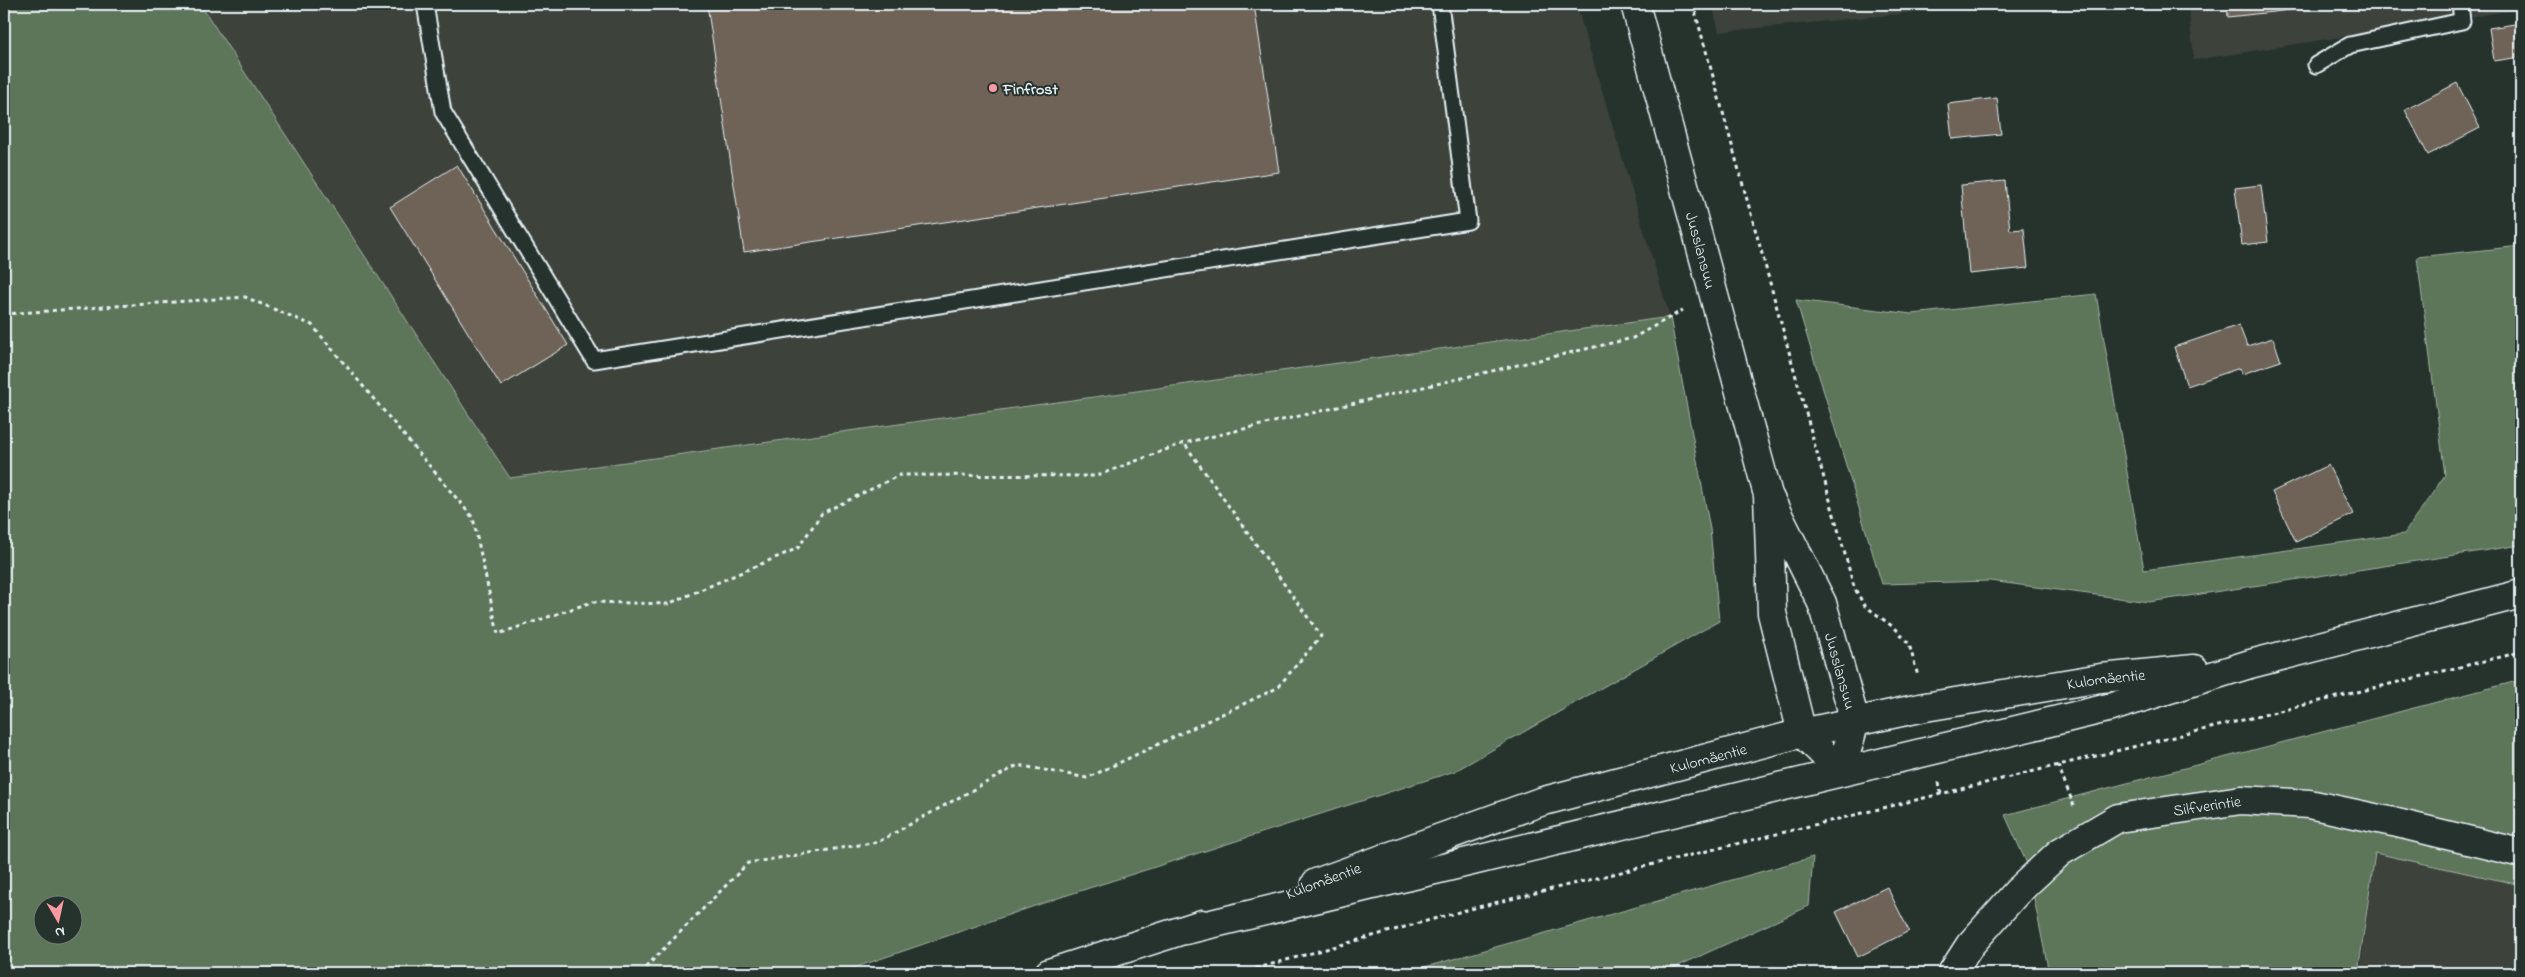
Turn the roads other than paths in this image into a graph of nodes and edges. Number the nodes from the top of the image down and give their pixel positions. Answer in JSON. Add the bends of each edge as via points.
{"nodes":[{"id":1,"x":425,"y":4,"type":"edge"},
{"id":2,"x":1440,"y":4,"type":"edge"},
{"id":3,"x":1635,"y":4,"type":"edge"},
{"id":4,"x":2460,"y":4,"type":"edge"},
{"id":5,"x":2316,"y":65,"type":"dead end"},
{"id":6,"x":1768,"y":496,"type":"junction"},
{"id":7,"x":2521,"y":594,"type":"edge"},
{"id":8,"x":2250,"y":664,"type":"junction"},
{"id":9,"x":1854,"y":721,"type":"junction"},
{"id":10,"x":1802,"y":733,"type":"junction"},
{"id":11,"x":1841,"y":771,"type":"junction"},
{"id":12,"x":2521,"y":853,"type":"edge"},
{"id":13,"x":1186,"y":930,"type":"junction"},
{"id":14,"x":1049,"y":973,"type":"edge"},
{"id":15,"x":1952,"y":973,"type":"edge"}],
"edges":[{"from":1,"to":2,"type":"lane","via":[[443,112],[594,360],[1468,221]]},
{"from":3,"to":6,"type":"main road","name":"Jusslansuu"},
{"from":4,"to":5,"type":"lane","via":[[2462,21],[2350,46]]},
{"from":6,"to":9,"type":"main road","name":"Jusslansuu","via":[[1822,604]]},
{"from":6,"to":10,"type":"main road","name":"Jusslansuu","via":[[1772,612]]},
{"from":7,"to":8,"type":"main road","name":"Kulomäentie"},
{"from":8,"to":9,"type":"main road","name":"Kulomäentie","via":[[2101,678]]},
{"from":8,"to":11,"type":"main road","name":"Kulomäentie","via":[[2112,707]]},
{"from":9,"to":10,"type":"main road","name":"Kulomäentie"},
{"from":9,"to":11,"type":"main road","name":"Jusslansuu"},
{"from":10,"to":11,"type":"main road"},
{"from":10,"to":13,"type":"main road","name":"Kulomäentie","via":[[1540,802]]},
{"from":11,"to":13,"type":"main road","name":"Kulomäentie"},
{"from":12,"to":15,"type":"main road","name":"Silfverintie","via":[[2310,804],[2241,800],[2118,818],[2060,852],[2017,892],[1970,945]]},
{"from":13,"to":14,"type":"main road","name":"Kulomäentie"}]}
